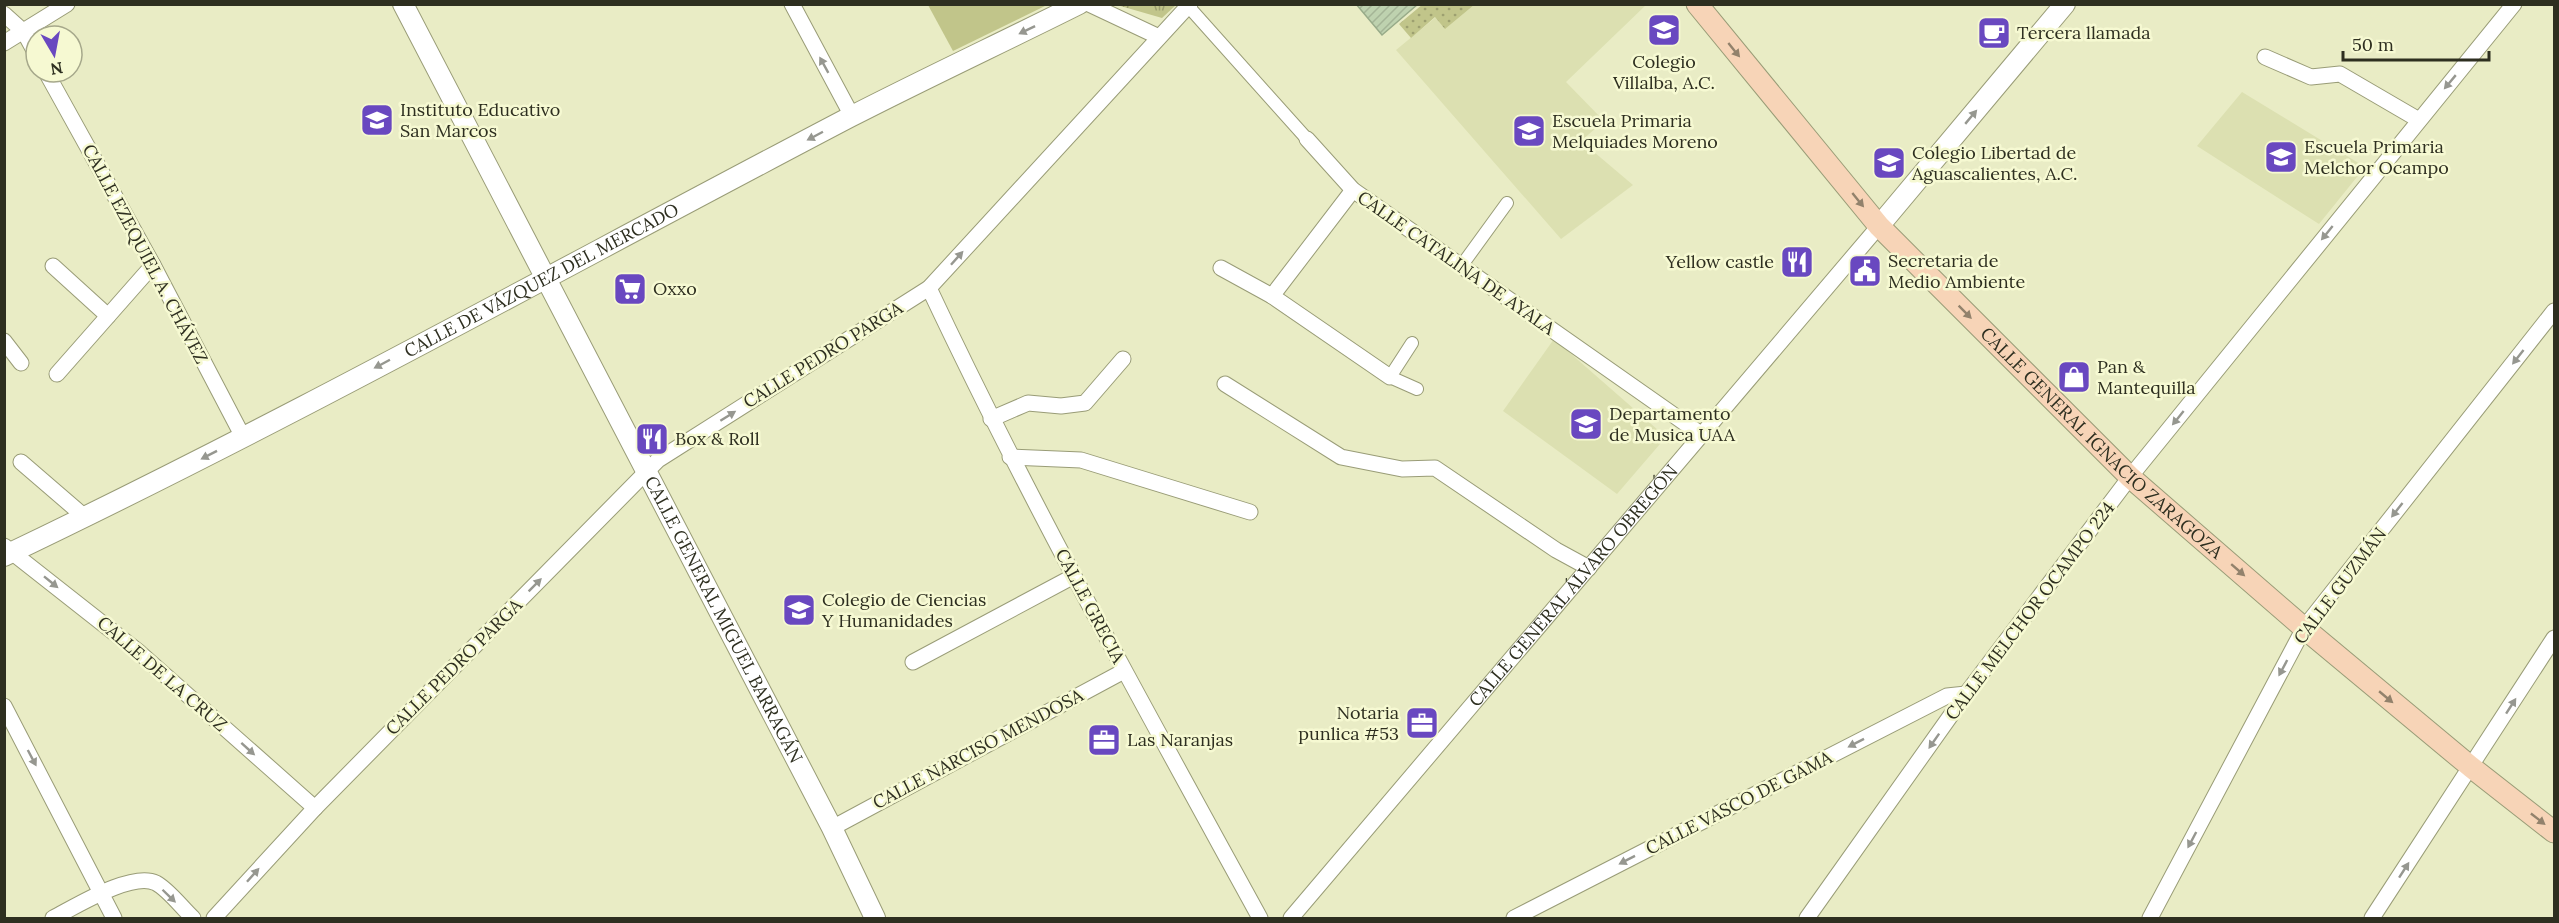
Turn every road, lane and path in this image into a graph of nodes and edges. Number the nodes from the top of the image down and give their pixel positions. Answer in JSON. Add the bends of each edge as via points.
{"nodes":[{"id":1,"x":67,"y":4,"type":"edge"},
{"id":2,"x":403,"y":4,"type":"edge"},
{"id":3,"x":792,"y":4,"type":"edge"},
{"id":4,"x":1079,"y":4,"type":"edge"},
{"id":5,"x":1089,"y":4,"type":"edge"},
{"id":6,"x":1697,"y":4,"type":"edge"},
{"id":7,"x":2065,"y":4,"type":"edge"},
{"id":8,"x":2514,"y":4,"type":"edge"},
{"id":9,"x":1189,"y":5,"type":"edge"},
{"id":10,"x":4,"y":14,"type":"edge"},
{"id":11,"x":36,"y":24,"type":"edge"},
{"id":12,"x":24,"y":32,"type":"joint"},
{"id":13,"x":1159,"y":37,"type":"junction"},
{"id":14,"x":4,"y":43,"type":"edge"},
{"id":15,"x":2265,"y":57,"type":"dead end"},
{"id":16,"x":53,"y":84,"type":"edge"},
{"id":17,"x":852,"y":116,"type":"junction"},
{"id":18,"x":2419,"y":120,"type":"junction"},
{"id":19,"x":1307,"y":139,"type":"joint"},
{"id":20,"x":1353,"y":190,"type":"junction"},
{"id":21,"x":1507,"y":203,"type":"dead end"},
{"id":22,"x":1879,"y":226,"type":"junction"},
{"id":23,"x":153,"y":265,"type":"junction"},
{"id":24,"x":1462,"y":265,"type":"junction"},
{"id":25,"x":53,"y":266,"type":"dead end"},
{"id":26,"x":1221,"y":268,"type":"dead end"},
{"id":27,"x":545,"y":279,"type":"junction"},
{"id":28,"x":929,"y":288,"type":"junction"},
{"id":29,"x":1272,"y":296,"type":"junction"},
{"id":30,"x":2554,"y":311,"type":"edge"},
{"id":31,"x":108,"y":316,"type":"junction"},
{"id":32,"x":4,"y":341,"type":"edge"},
{"id":33,"x":1412,"y":343,"type":"dead end"},
{"id":34,"x":1123,"y":359,"type":"dead end"},
{"id":35,"x":21,"y":363,"type":"dead end"},
{"id":36,"x":57,"y":374,"type":"dead end"},
{"id":37,"x":1390,"y":377,"type":"junction"},
{"id":38,"x":1225,"y":384,"type":"dead end"},
{"id":39,"x":1417,"y":389,"type":"dead end"},
{"id":40,"x":991,"y":419,"type":"junction"},
{"id":41,"x":1702,"y":435,"type":"junction"},
{"id":42,"x":243,"y":437,"type":"junction"},
{"id":43,"x":1010,"y":457,"type":"junction"},
{"id":44,"x":21,"y":462,"type":"dead end"},
{"id":45,"x":645,"y":473,"type":"junction"},
{"id":46,"x":2130,"y":477,"type":"junction"},
{"id":47,"x":1250,"y":512,"type":"dead end"},
{"id":48,"x":86,"y":518,"type":"junction"},
{"id":49,"x":8,"y":552,"type":"edge"},
{"id":50,"x":1589,"y":568,"type":"junction"},
{"id":51,"x":1074,"y":576,"type":"junction"},
{"id":52,"x":2304,"y":628,"type":"junction"},
{"id":53,"x":2554,"y":638,"type":"edge"},
{"id":54,"x":913,"y":662,"type":"dead end"},
{"id":55,"x":1124,"y":671,"type":"junction"},
{"id":56,"x":1966,"y":694,"type":"junction"},
{"id":57,"x":4,"y":706,"type":"edge"},
{"id":58,"x":2471,"y":767,"type":"junction"},
{"id":59,"x":315,"y":808,"type":"junction"},
{"id":60,"x":832,"y":828,"type":"junction"},
{"id":61,"x":2554,"y":832,"type":"edge"},
{"id":62,"x":102,"y":894,"type":"junction"},
{"id":63,"x":53,"y":918,"type":"edge"},
{"id":64,"x":114,"y":918,"type":"edge"},
{"id":65,"x":193,"y":918,"type":"edge"},
{"id":66,"x":214,"y":918,"type":"edge"},
{"id":67,"x":875,"y":918,"type":"edge"},
{"id":68,"x":1260,"y":918,"type":"edge"},
{"id":69,"x":1291,"y":918,"type":"edge"},
{"id":70,"x":1514,"y":918,"type":"edge"},
{"id":71,"x":1807,"y":918,"type":"edge"},
{"id":72,"x":2150,"y":918,"type":"edge"},
{"id":73,"x":2372,"y":918,"type":"edge"}],
"edges":[{"from":1,"to":11,"type":"street"},
{"from":2,"to":27,"type":"street","name":"CALLE GENERAL MIGUEL BARRAGÁN"},
{"from":17,"to":3,"type":"street","one_way":true},
{"from":4,"to":17,"type":"street","name":"CALLE DE VÁZQUEZ DEL MERCADO","one_way":true},
{"from":5,"to":13,"type":"street"},
{"from":6,"to":22,"type":"main road","name":"CALLE GENERAL IGNACIO ZARAGOZA","one_way":true},
{"from":22,"to":7,"type":"street","name":"CALLE GENERAL ÁLVARO OBREGÓN","one_way":true},
{"from":8,"to":18,"type":"street","name":"CALLE MELCHOR OCAMPO 224","one_way":true},
{"from":9,"to":13,"type":"street","name":"CALLE PEDRO PARGA"},
{"from":9,"to":19,"type":"street","name":"CALLE CATALINA DE AYALA"},
{"from":10,"to":12,"type":"street"},
{"from":12,"to":14,"type":"street"},
{"from":28,"to":13,"type":"street","name":"CALLE PEDRO PARGA","one_way":true},
{"from":15,"to":18,"type":"street","via":[[2310,77],[2340,74]]},
{"from":16,"to":23,"type":"street","name":"CALLE EZEQUIEL A. CHÁVEZ"},
{"from":17,"to":27,"type":"street","name":"CALLE DE VÁZQUEZ DEL MERCADO","one_way":true},
{"from":18,"to":46,"type":"street","name":"CALLE MELCHOR OCAMPO 224","one_way":true},
{"from":19,"to":20,"type":"street","name":"CALLE CATALINA DE AYALA"},
{"from":20,"to":24,"type":"street","name":"CALLE CATALINA DE AYALA"},
{"from":20,"to":29,"type":"street"},
{"from":21,"to":24,"type":"street"},
{"from":22,"to":41,"type":"street","name":"CALLE GENERAL ÁLVARO OBREGÓN"},
{"from":22,"to":46,"type":"main road","name":"CALLE GENERAL IGNACIO ZARAGOZA","one_way":true},
{"from":23,"to":31,"type":"street"},
{"from":23,"to":42,"type":"street","name":"CALLE EZEQUIEL A. CHÁVEZ"},
{"from":24,"to":41,"type":"street","name":"CALLE CATALINA DE AYALA"},
{"from":25,"to":31,"type":"street"},
{"from":26,"to":29,"type":"street"},
{"from":27,"to":42,"type":"street","name":"CALLE DE VÁZQUEZ DEL MERCADO","one_way":true},
{"from":27,"to":45,"type":"street","name":"CALLE GENERAL MIGUEL BARRAGÁN"},
{"from":28,"to":40,"type":"street","name":"CALLE GRECIA"},
{"from":45,"to":28,"type":"street","name":"CALLE PEDRO PARGA","one_way":true,"via":[[658,460]]},
{"from":29,"to":37,"type":"street"},
{"from":30,"to":52,"type":"street","name":"CALLE GUZMÁN","one_way":true},
{"from":31,"to":36,"type":"street"},
{"from":32,"to":35,"type":"street"},
{"from":33,"to":37,"type":"street"},
{"from":34,"to":40,"type":"street","via":[[1085,403],[1028,403]]},
{"from":37,"to":39,"type":"street"},
{"from":38,"to":50,"type":"street","via":[[1341,457],[1402,469],[1435,468]]},
{"from":40,"to":43,"type":"street","name":"CALLE GRECIA"},
{"from":41,"to":50,"type":"street","name":"CALLE GENERAL ÁLVARO OBREGÓN"},
{"from":42,"to":48,"type":"street","name":"CALLE DE VÁZQUEZ DEL MERCADO","one_way":true},
{"from":43,"to":47,"type":"street","via":[[1081,460]]},
{"from":43,"to":51,"type":"street","name":"CALLE GRECIA"},
{"from":44,"to":48,"type":"street"},
{"from":59,"to":45,"type":"street","name":"CALLE PEDRO PARGA","one_way":true},
{"from":45,"to":60,"type":"street","name":"CALLE GENERAL MIGUEL BARRAGÁN"},
{"from":46,"to":52,"type":"main road","name":"CALLE GENERAL IGNACIO ZARAGOZA","one_way":true},
{"from":46,"to":56,"type":"street","name":"CALLE MELCHOR OCAMPO 224"},
{"from":48,"to":49,"type":"street","name":"CALLE DE VÁZQUEZ DEL MERCADO"},
{"from":49,"to":59,"type":"street","name":"CALLE DE LA CRUZ","one_way":true,"via":[[140,653]]},
{"from":50,"to":69,"type":"street","name":"CALLE GENERAL ÁLVARO OBREGÓN"},
{"from":51,"to":54,"type":"street"},
{"from":51,"to":55,"type":"street","name":"CALLE GRECIA"},
{"from":52,"to":58,"type":"main road","name":"CALLE GENERAL IGNACIO ZARAGOZA","one_way":true},
{"from":52,"to":72,"type":"street","name":"CALLE GUZMÁN","one_way":true},
{"from":58,"to":53,"type":"street","one_way":true},
{"from":55,"to":60,"type":"street","name":"CALLE NARCISO MENDOSA"},
{"from":55,"to":68,"type":"street","name":"CALLE GRECIA"},
{"from":56,"to":70,"type":"street","name":"CALLE VASCO DE GAMA","one_way":true,"via":[[1947,696]]},
{"from":56,"to":71,"type":"street","name":"CALLE MELCHOR OCAMPO 224","one_way":true},
{"from":57,"to":62,"type":"street","one_way":true},
{"from":58,"to":61,"type":"main road","name":"CALLE GENERAL IGNACIO ZARAGOZA","one_way":true},
{"from":73,"to":58,"type":"street","one_way":true},
{"from":66,"to":59,"type":"street","name":"CALLE PEDRO PARGA","one_way":true},
{"from":60,"to":67,"type":"street","name":"CALLE GENERAL MIGUEL BARRAGÁN"},
{"from":62,"to":63,"type":"street"},
{"from":62,"to":64,"type":"street"},
{"from":62,"to":65,"type":"street","one_way":true,"via":[[146,880],[157,884]]}]}
